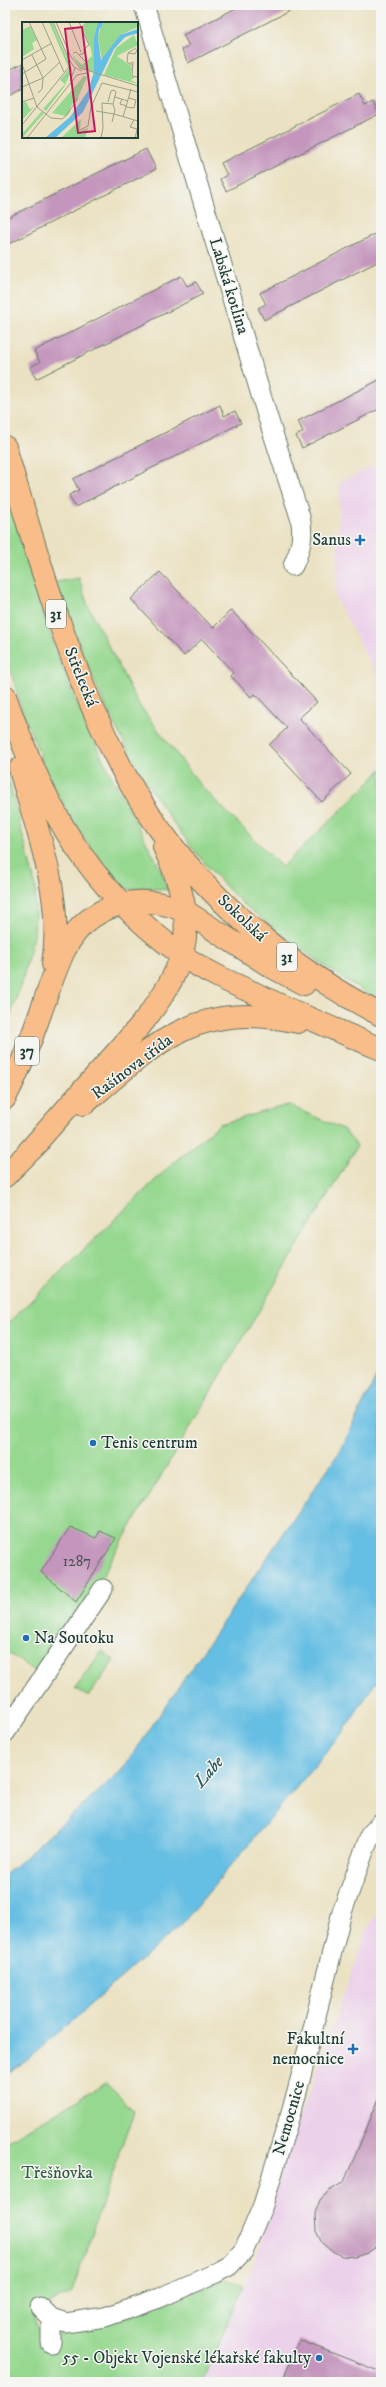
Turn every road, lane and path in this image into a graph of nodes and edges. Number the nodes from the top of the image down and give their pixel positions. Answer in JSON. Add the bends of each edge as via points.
{"nodes":[{"id":1,"x":144,"y":5,"type":"edge"},
{"id":2,"x":5,"y":447,"type":"edge"},
{"id":3,"x":293,"y":566,"type":"dead end"},
{"id":4,"x":5,"y":696,"type":"edge"},
{"id":5,"x":5,"y":699,"type":"edge"},
{"id":6,"x":125,"y":774,"type":"junction"},
{"id":7,"x":205,"y":883,"type":"joint"},
{"id":8,"x":121,"y":904,"type":"junction"},
{"id":9,"x":186,"y":911,"type":"junction"},
{"id":10,"x":183,"y":955,"type":"junction"},
{"id":11,"x":44,"y":1002,"type":"junction"},
{"id":12,"x":381,"y":1016,"type":"edge"},
{"id":13,"x":378,"y":1048,"type":"edge"},
{"id":14,"x":5,"y":1098,"type":"edge"},
{"id":15,"x":28,"y":1152,"type":"junction"},
{"id":16,"x":5,"y":1176,"type":"edge"},
{"id":17,"x":103,"y":1589,"type":"dead end"},
{"id":18,"x":5,"y":1733,"type":"edge"},
{"id":19,"x":381,"y":1823,"type":"edge"},
{"id":20,"x":51,"y":2343,"type":"dead end"}],
"edges":[{"from":1,"to":3,"type":"street","name":"Labská kotlina","via":[[300,517],[303,532],[301,548]]},
{"from":2,"to":6,"type":"main road","name":"Střelecká","number":"31","via":[[64,637]]},
{"from":4,"to":8,"type":"main road","via":[[25,752],[53,812],[83,860]]},
{"from":5,"to":11,"type":"main road","via":[[18,762],[50,879],[56,915],[55,952]]},
{"from":6,"to":7,"type":"main road","name":"Střelecká","number":"31","via":[[183,859]]},
{"from":6,"to":9,"type":"main road","via":[[174,870]]},
{"from":7,"to":12,"type":"main road","name":"Sokolská","number":"31","via":[[226,906],[275,949],[323,982]]},
{"from":8,"to":9,"type":"main road","via":[[160,902]]},
{"from":8,"to":10,"type":"main road"},
{"from":8,"to":11,"type":"main road","via":[[95,915],[73,936],[57,967]]},
{"from":9,"to":10,"type":"main road"},
{"from":9,"to":12,"type":"main road","via":[[298,981]]},
{"from":10,"to":13,"type":"main road","via":[[236,985]]},
{"from":10,"to":15,"type":"main road","via":[[171,983],[157,1005]]},
{"from":11,"to":14,"type":"main road","number":"37","via":[[27,1051]]},
{"from":13,"to":15,"type":"main road","name":"Rašínova třída","via":[[310,1025],[269,1017],[231,1016],[200,1022],[168,1038],[133,1062]]},
{"from":15,"to":16,"type":"main road","name":"Rašínova třída"},
{"from":17,"to":18,"type":"street"},
{"from":19,"to":20,"type":"street","name":"Nemocnice","via":[[370,1835],[342,1912],[297,2092],[252,2237],[244,2250],[229,2266],[159,2298],[105,2317],[66,2323],[45,2312]]}]}
